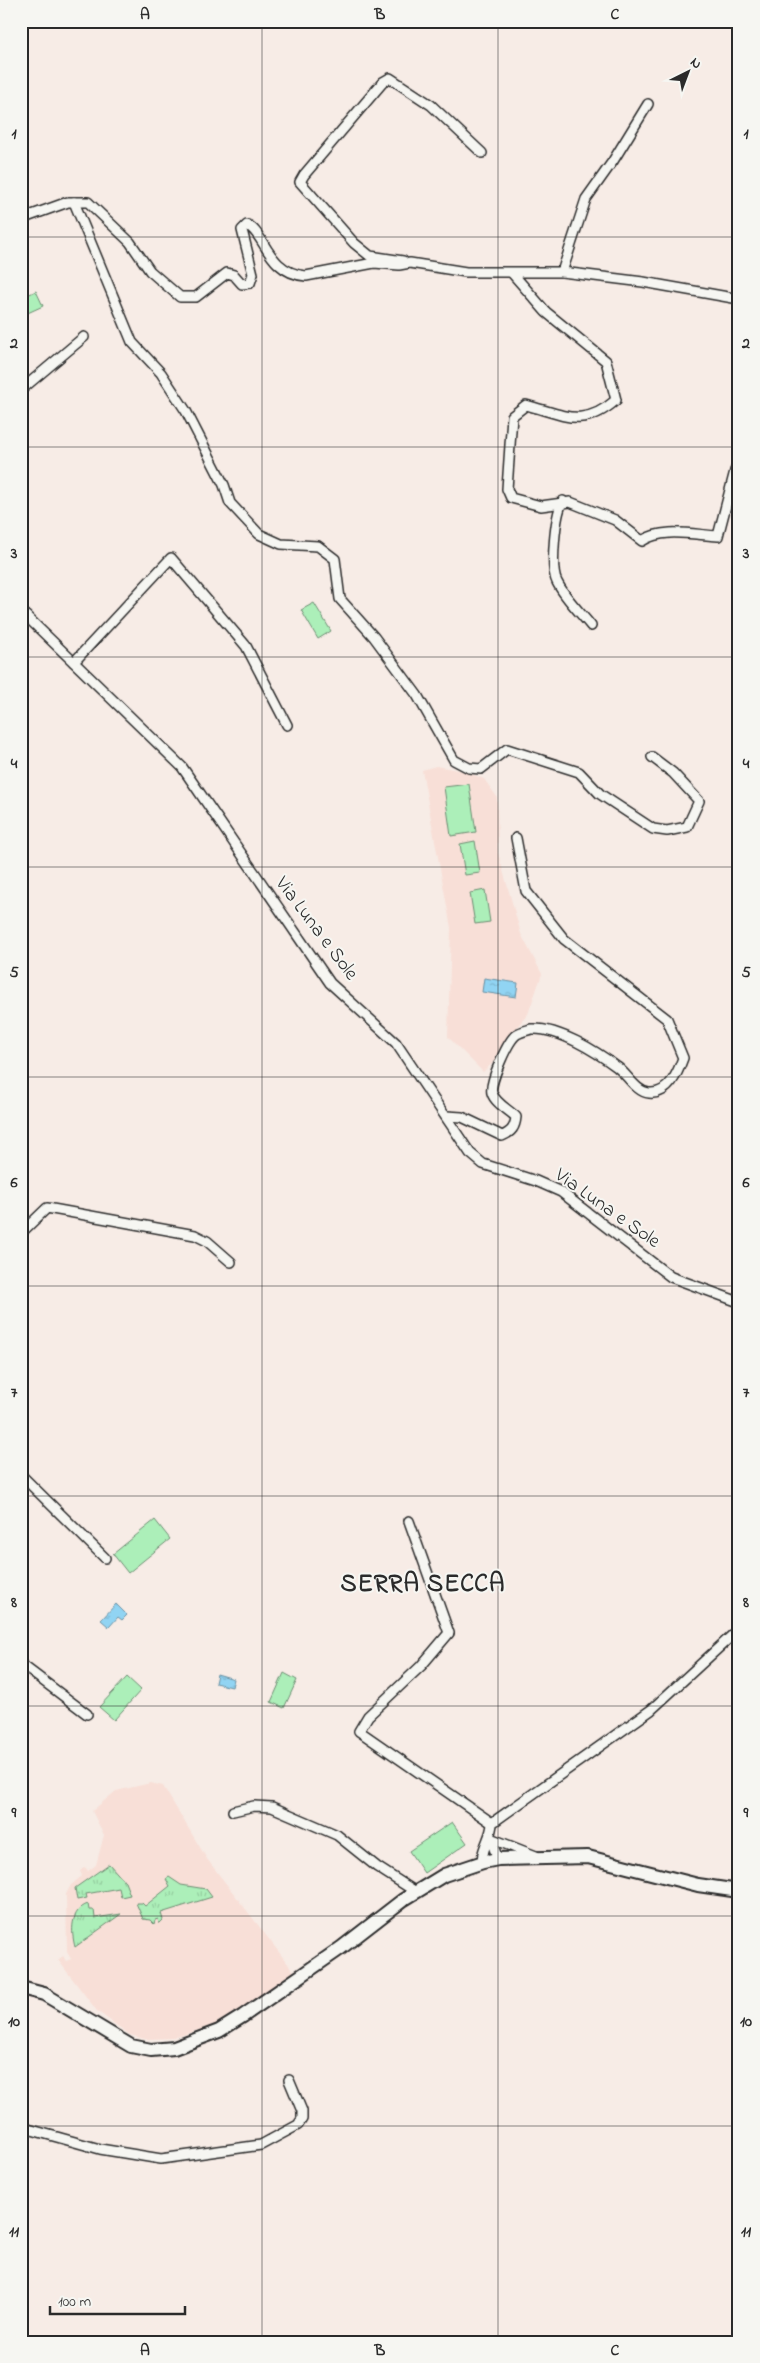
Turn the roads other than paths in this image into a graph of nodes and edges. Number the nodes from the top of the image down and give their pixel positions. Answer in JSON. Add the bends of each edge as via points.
{"nodes":[{"id":1,"x":648,"y":104,"type":"dead end"},
{"id":2,"x":482,"y":153,"type":"dead end"},
{"id":3,"x":74,"y":202,"type":"junction"},
{"id":4,"x":21,"y":219,"type":"edge"},
{"id":5,"x":410,"y":263,"type":"junction"},
{"id":6,"x":562,"y":272,"type":"junction"},
{"id":7,"x":512,"y":273,"type":"junction"},
{"id":8,"x":739,"y":300,"type":"edge"},
{"id":9,"x":84,"y":337,"type":"dead end"},
{"id":10,"x":21,"y":390,"type":"edge"},
{"id":11,"x":739,"y":463,"type":"edge"},
{"id":12,"x":563,"y":501,"type":"junction"},
{"id":13,"x":21,"y":612,"type":"edge"},
{"id":14,"x":590,"y":626,"type":"dead end"},
{"id":15,"x":74,"y":662,"type":"junction"},
{"id":16,"x":286,"y":725,"type":"dead end"},
{"id":17,"x":652,"y":757,"type":"dead end"},
{"id":18,"x":516,"y":838,"type":"dead end"},
{"id":19,"x":447,"y":1116,"type":"junction"},
{"id":20,"x":21,"y":1233,"type":"edge"},
{"id":21,"x":232,"y":1262,"type":"dead end"},
{"id":22,"x":739,"y":1302,"type":"edge"},
{"id":23,"x":21,"y":1475,"type":"edge"},
{"id":24,"x":409,"y":1521,"type":"dead end"},
{"id":25,"x":105,"y":1558,"type":"dead end"},
{"id":26,"x":739,"y":1629,"type":"edge"},
{"id":27,"x":21,"y":1664,"type":"edge"},
{"id":28,"x":87,"y":1714,"type":"dead end"},
{"id":29,"x":233,"y":1810,"type":"dead end"},
{"id":30,"x":492,"y":1823,"type":"junction"},
{"id":31,"x":490,"y":1838,"type":"junction"},
{"id":32,"x":541,"y":1857,"type":"junction"},
{"id":33,"x":498,"y":1859,"type":"junction"},
{"id":34,"x":483,"y":1862,"type":"junction"},
{"id":35,"x":739,"y":1891,"type":"edge"},
{"id":36,"x":416,"y":1892,"type":"junction"},
{"id":37,"x":21,"y":1988,"type":"edge"},
{"id":38,"x":289,"y":2080,"type":"dead end"},
{"id":39,"x":21,"y":2127,"type":"edge"}],
"edges":[{"from":1,"to":6,"type":"street","via":[[586,199]]},
{"from":2,"to":5,"type":"street","via":[[431,105],[390,78],[383,82],[304,175],[300,182],[354,243],[370,256]]},
{"from":3,"to":4,"type":"street"},
{"from":3,"to":5,"type":"street","via":[[88,202],[130,242],[150,271],[185,298],[196,297],[227,273],[234,275],[242,284],[250,283],[254,274],[242,230],[247,225],[270,256],[298,276],[374,263]]},
{"from":3,"to":17,"type":"street","via":[[132,342],[161,373],[186,412],[230,503],[260,534],[281,544],[318,546],[335,559],[340,599],[418,695],[454,760],[469,768],[481,769],[506,749],[579,772],[600,794],[653,829],[667,831],[687,827],[699,801],[673,773]]},
{"from":5,"to":7,"type":"street","via":[[466,272]]},
{"from":6,"to":7,"type":"street"},
{"from":6,"to":8,"type":"street","via":[[643,282]]},
{"from":7,"to":12,"type":"street","via":[[546,312],[606,361],[613,379],[616,400],[592,417],[573,418],[526,405],[512,416],[507,489],[511,498],[541,506]]},
{"from":9,"to":10,"type":"street"},
{"from":11,"to":12,"type":"street","via":[[718,536],[661,534],[642,541],[598,511]]},
{"from":12,"to":14,"type":"street","via":[[557,516],[556,581]]},
{"from":13,"to":15,"type":"street","name":"Via Luna e Sole"},
{"from":15,"to":16,"type":"street","via":[[171,558],[246,646]]},
{"from":15,"to":19,"type":"street","name":"Via Luna e Sole","via":[[182,767],[330,983],[396,1043]]},
{"from":18,"to":19,"type":"street","via":[[526,891],[564,939],[667,1019],[683,1058],[676,1076],[667,1087],[646,1093],[618,1068],[565,1035],[532,1029],[517,1034],[509,1044],[492,1082],[492,1093],[516,1117],[516,1125],[511,1131],[502,1136],[462,1117]]},
{"from":19,"to":22,"type":"street","name":"Via Luna e Sole","via":[[470,1153],[483,1164],[561,1192],[671,1277]]},
{"from":20,"to":21,"type":"street","via":[[47,1208],[194,1235],[207,1240]]},
{"from":23,"to":25,"type":"street"},
{"from":24,"to":30,"type":"street","via":[[449,1633],[422,1666],[368,1716],[359,1731]]},
{"from":26,"to":30,"type":"street","via":[[650,1710]]},
{"from":27,"to":28,"type":"street"},
{"from":29,"to":36,"type":"street","via":[[272,1807],[337,1835],[377,1867]]},
{"from":30,"to":31,"type":"street"},
{"from":31,"to":32,"type":"street"},
{"from":31,"to":33,"type":"street"},
{"from":31,"to":34,"type":"street","via":[[482,1856]]},
{"from":32,"to":33,"type":"main road"},
{"from":32,"to":35,"type":"main road","via":[[588,1856],[698,1885]]},
{"from":33,"to":34,"type":"main road"},
{"from":34,"to":36,"type":"main road","via":[[444,1874]]},
{"from":36,"to":37,"type":"main road","via":[[243,2016],[219,2031],[174,2048],[151,2050],[131,2046],[44,1994]]},
{"from":38,"to":39,"type":"street","via":[[302,2111],[302,2119],[298,2126],[261,2145],[161,2159],[100,2149]]}]}
